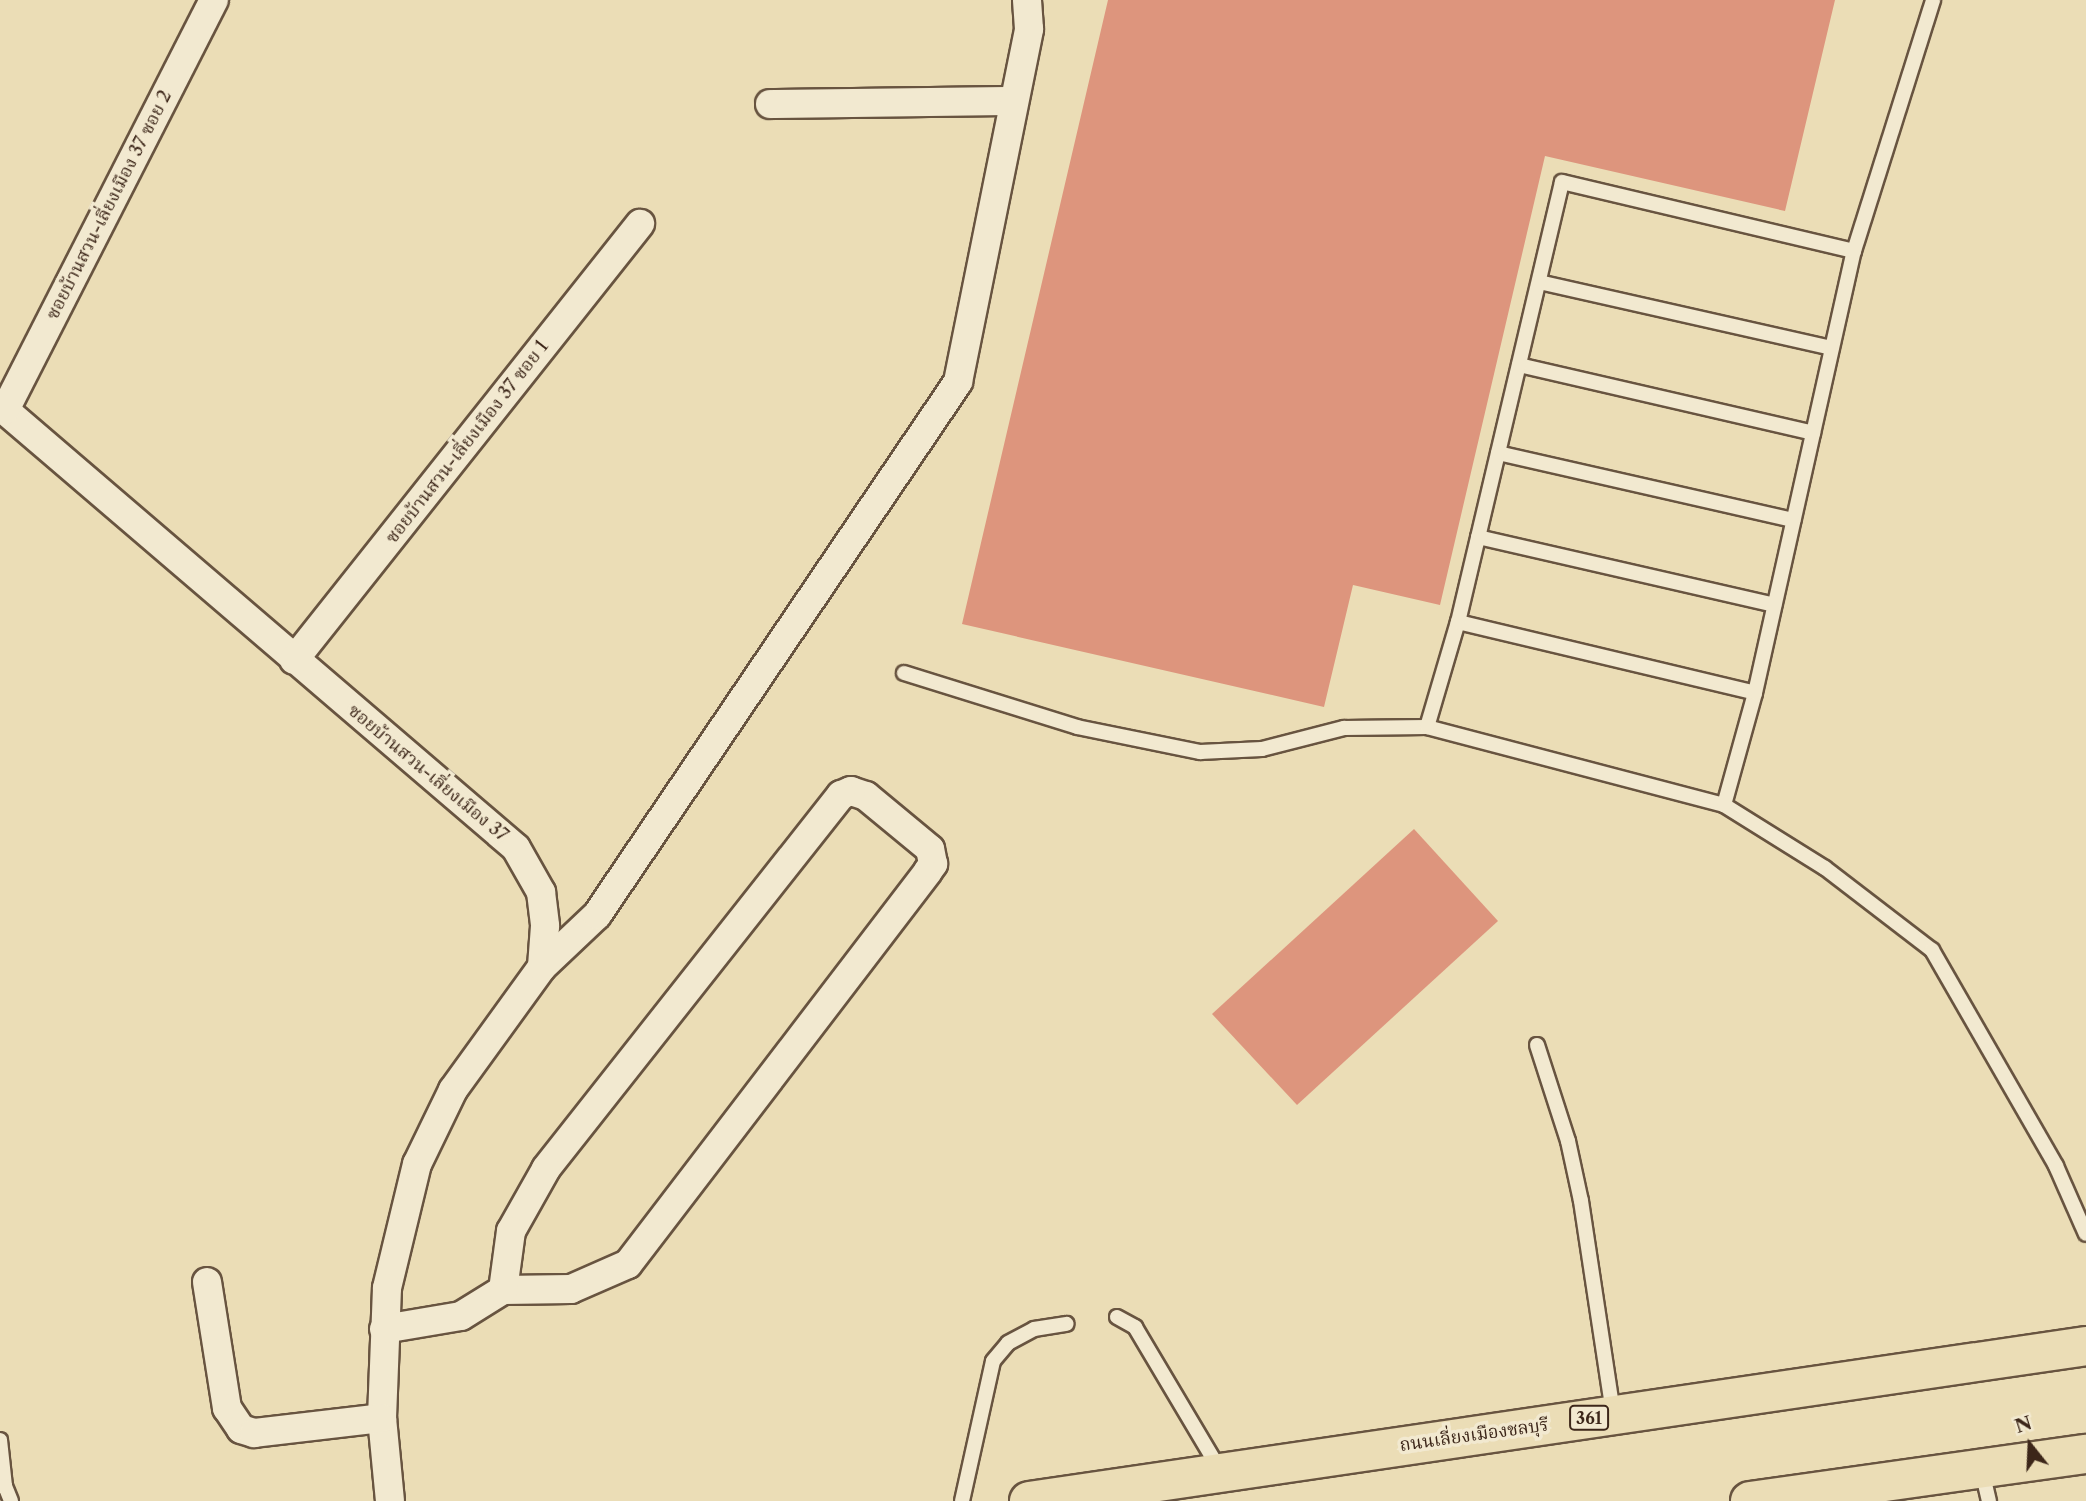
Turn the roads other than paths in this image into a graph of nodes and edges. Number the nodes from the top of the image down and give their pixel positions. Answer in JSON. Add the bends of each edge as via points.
{"nodes":[{"id":1,"x":214,"y":0,"type":"edge"},
{"id":2,"x":1027,"y":0,"type":"edge"},
{"id":3,"x":1933,"y":0,"type":"edge"},
{"id":4,"x":1012,"y":102,"type":"junction"},
{"id":5,"x":770,"y":104,"type":"dead end"},
{"id":6,"x":640,"y":224,"type":"dead end"},
{"id":7,"x":1854,"y":251,"type":"junction"},
{"id":8,"x":1538,"y":282,"type":"junction"},
{"id":9,"x":1832,"y":348,"type":"junction"},
{"id":10,"x":1519,"y":365,"type":"junction"},
{"id":11,"x":2,"y":408,"type":"edge"},
{"id":12,"x":1813,"y":433,"type":"junction"},
{"id":13,"x":1498,"y":453,"type":"junction"},
{"id":14,"x":1793,"y":520,"type":"junction"},
{"id":15,"x":1478,"y":537,"type":"junction"},
{"id":16,"x":1774,"y":605,"type":"junction"},
{"id":17,"x":1458,"y":622,"type":"junction"},
{"id":18,"x":294,"y":660,"type":"junction"},
{"id":19,"x":904,"y":673,"type":"dead end"},
{"id":20,"x":1755,"y":693,"type":"junction"},
{"id":21,"x":1427,"y":727,"type":"junction"},
{"id":22,"x":1724,"y":805,"type":"junction"},
{"id":23,"x":542,"y":967,"type":"junction"},
{"id":24,"x":1537,"y":1045,"type":"dead end"},
{"id":25,"x":2086,"y":1234,"type":"edge"},
{"id":26,"x":207,"y":1282,"type":"dead end"},
{"id":27,"x":503,"y":1290,"type":"junction"},
{"id":28,"x":1116,"y":1317,"type":"dead end"},
{"id":29,"x":1066,"y":1324,"type":"dead end"},
{"id":30,"x":384,"y":1329,"type":"junction"},
{"id":31,"x":2086,"y":1346,"type":"edge"},
{"id":32,"x":1613,"y":1415,"type":"junction"},
{"id":33,"x":382,"y":1418,"type":"junction"},
{"id":34,"x":0,"y":1440,"type":"edge"},
{"id":35,"x":2086,"y":1454,"type":"edge"},
{"id":36,"x":1221,"y":1473,"type":"junction"},
{"id":37,"x":2,"y":1486,"type":"edge"},
{"id":38,"x":1986,"y":1486,"type":"edge"},
{"id":39,"x":11,"y":1501,"type":"edge"},
{"id":40,"x":390,"y":1501,"type":"edge"},
{"id":41,"x":962,"y":1501,"type":"edge"},
{"id":42,"x":1029,"y":1501,"type":"edge"},
{"id":43,"x":1751,"y":1501,"type":"edge"}],
"edges":[{"from":1,"to":11,"type":"street","name":"ซอยบ้านสวน-เลี่ยงเมือง 37 ซอย 2"},
{"from":2,"to":4,"type":"street","via":[[1029,30]]},
{"from":3,"to":7,"type":"lane"},
{"from":4,"to":5,"type":"street"},
{"from":4,"to":23,"type":"street","via":[[958,383],[597,915]]},
{"from":6,"to":18,"type":"street","name":"ซอยบ้านสวน-เลี่ยงเมือง 37 ซอย 1"},
{"from":7,"to":8,"type":"lane","via":[[1562,182]]},
{"from":7,"to":9,"type":"lane"},
{"from":8,"to":9,"type":"lane"},
{"from":8,"to":10,"type":"lane"},
{"from":9,"to":12,"type":"lane"},
{"from":10,"to":12,"type":"lane"},
{"from":10,"to":13,"type":"lane"},
{"from":11,"to":18,"type":"street","name":"ซอยบ้านสวน-เลี่ยงเมือง 37"},
{"from":12,"to":14,"type":"lane"},
{"from":13,"to":14,"type":"lane"},
{"from":13,"to":15,"type":"lane"},
{"from":14,"to":16,"type":"lane"},
{"from":15,"to":16,"type":"lane"},
{"from":15,"to":17,"type":"lane"},
{"from":16,"to":20,"type":"lane"},
{"from":17,"to":20,"type":"lane"},
{"from":17,"to":21,"type":"lane"},
{"from":18,"to":23,"type":"street","name":"ซอยบ้านสวน-เลี่ยงเมือง 37","via":[[516,848],[541,892],[545,926]]},
{"from":19,"to":21,"type":"lane","via":[[1077,727],[1200,752],[1262,749],[1343,728]]},
{"from":20,"to":22,"type":"lane"},
{"from":21,"to":22,"type":"lane"},
{"from":22,"to":25,"type":"lane","via":[[1825,868],[1932,950],[2056,1166]]},
{"from":23,"to":30,"type":"street","via":[[453,1090],[417,1164],[387,1288]]},
{"from":24,"to":32,"type":"lane","via":[[1568,1141],[1581,1200]]},
{"from":26,"to":33,"type":"street","via":[[227,1408],[241,1429],[254,1433]]},
{"from":27,"to":27,"type":"street","via":[[511,1231],[546,1169],[841,795],[851,791],[866,796],[930,849],[933,864],[928,872],[628,1265],[571,1289]]},
{"from":27,"to":30,"type":"street","via":[[461,1316]]},
{"from":28,"to":36,"type":"lane","via":[[1135,1327]]},
{"from":29,"to":41,"type":"lane","via":[[1008,1343],[993,1361]]},
{"from":30,"to":33,"type":"street"},
{"from":31,"to":32,"type":"highway","name":"ถนนเลี่ยงเมืองชลบุรี","number":"361"},
{"from":32,"to":36,"type":"highway","name":"ถนนเลี่ยงเมืองชลบุรี","number":"361"},
{"from":33,"to":40,"type":"street"},
{"from":34,"to":37,"type":"lane"},
{"from":35,"to":38,"type":"highway"},
{"from":36,"to":42,"type":"highway","name":"ถนนเลี่ยงเมืองชลบุรี","number":"361"},
{"from":37,"to":39,"type":"lane"},
{"from":38,"to":43,"type":"highway"}]}
